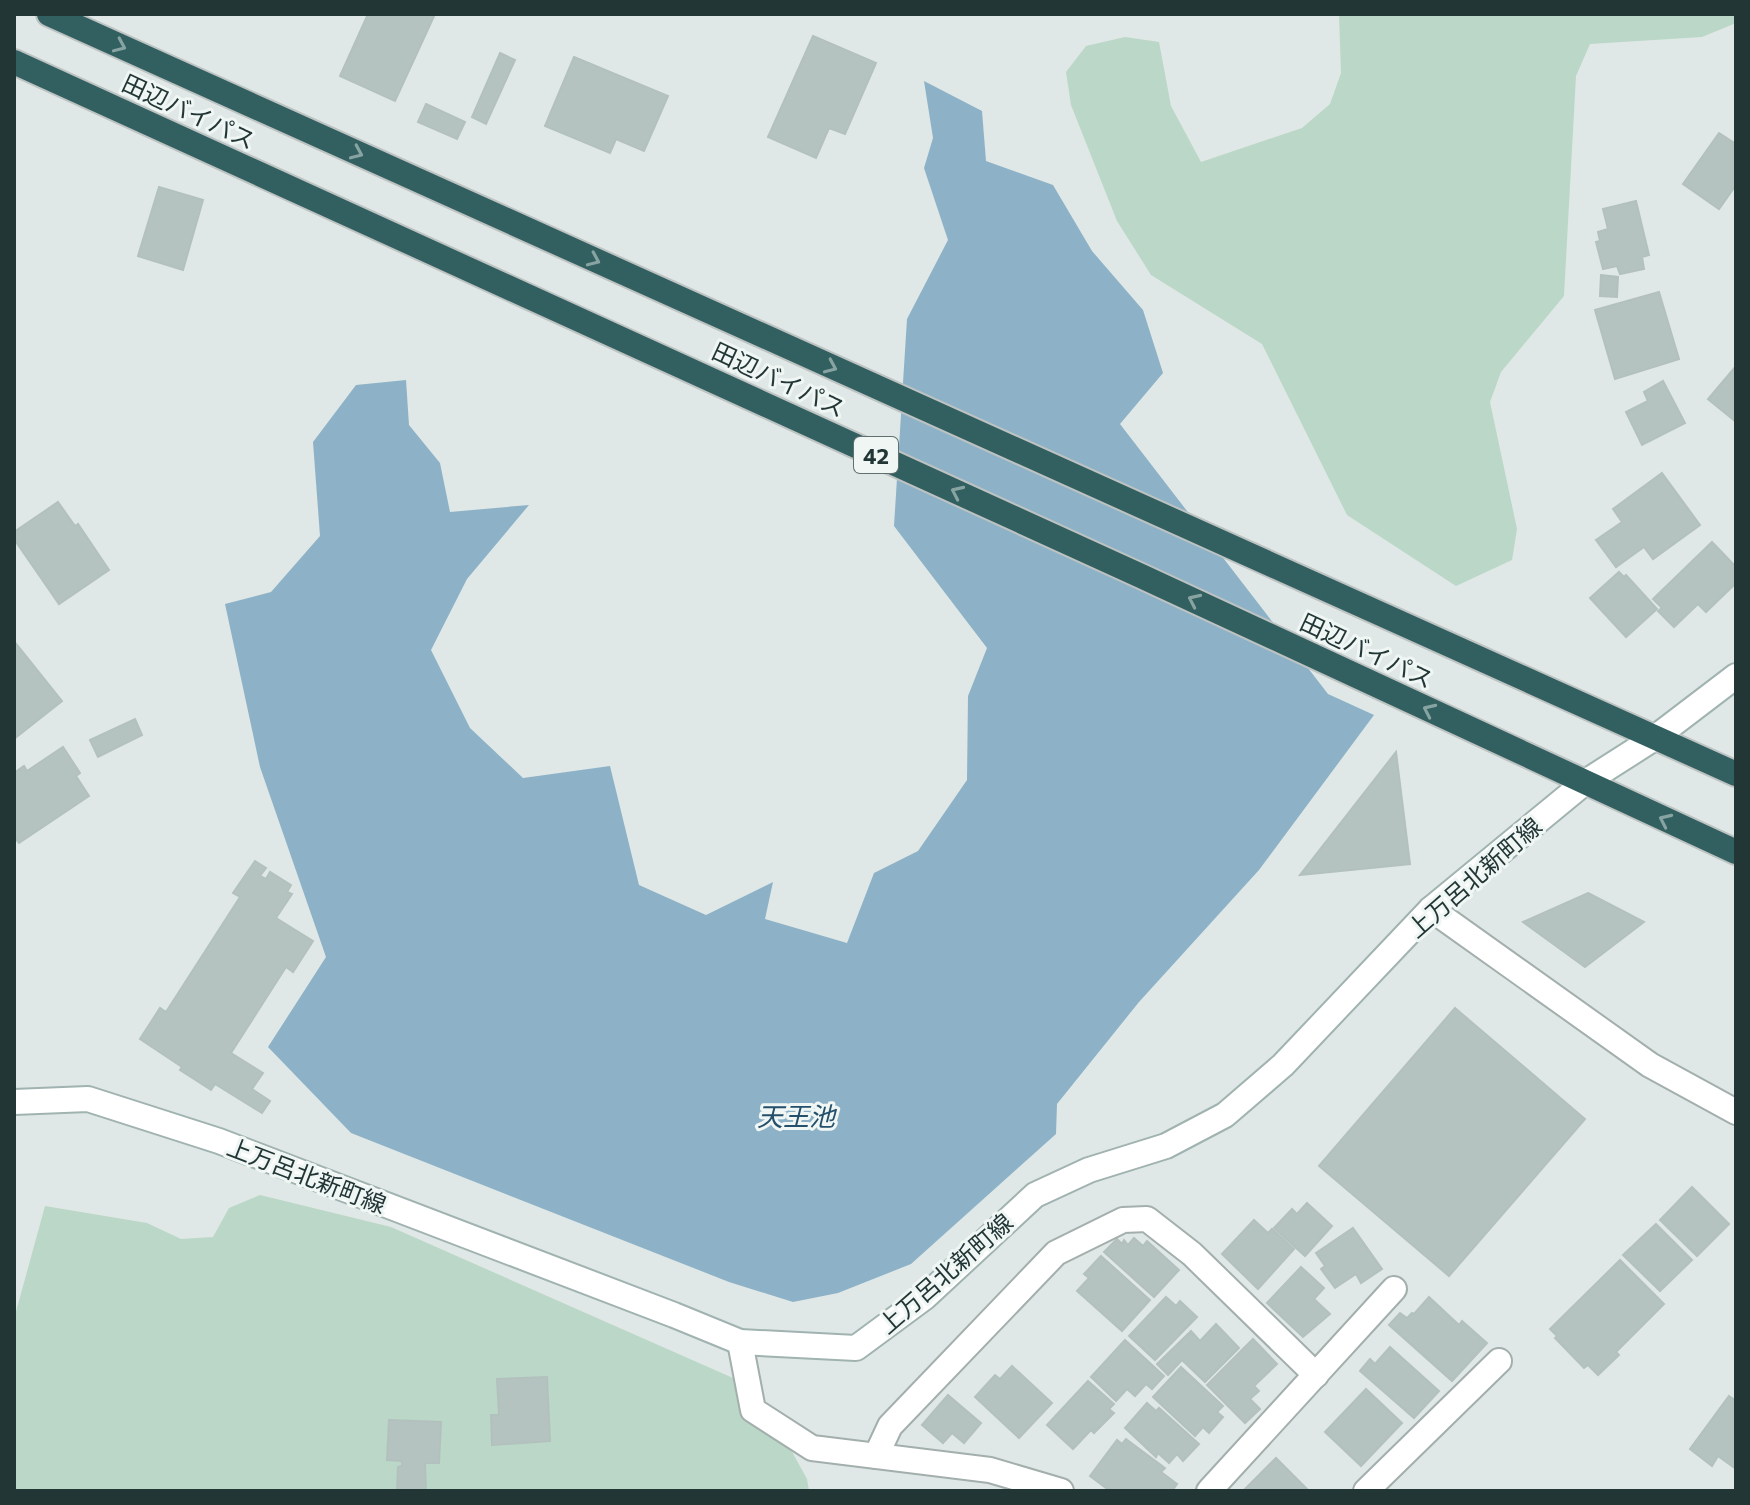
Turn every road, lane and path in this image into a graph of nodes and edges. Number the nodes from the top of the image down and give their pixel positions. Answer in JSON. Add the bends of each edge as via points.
{"nodes":[{"id":1,"x":49,"y":14,"type":"edge"},
{"id":2,"x":14,"y":62,"type":"edge"},
{"id":3,"x":1736,"y":676,"type":"edge"},
{"id":4,"x":1656,"y":737,"type":"junction"},
{"id":5,"x":1736,"y":774,"type":"edge"},
{"id":6,"x":1584,"y":783,"type":"junction"},
{"id":7,"x":1736,"y":852,"type":"edge"},
{"id":8,"x":1431,"y":909,"type":"junction"},
{"id":9,"x":14,"y":1102,"type":"edge"},
{"id":10,"x":1736,"y":1112,"type":"edge"},
{"id":11,"x":1394,"y":1289,"type":"dead end"},
{"id":12,"x":740,"y":1342,"type":"junction"},
{"id":13,"x":1499,"y":1361,"type":"dead end"},
{"id":14,"x":1316,"y":1375,"type":"junction"},
{"id":15,"x":876,"y":1456,"type":"junction"},
{"id":16,"x":1061,"y":1491,"type":"edge"},
{"id":17,"x":1209,"y":1491,"type":"edge"},
{"id":18,"x":1366,"y":1491,"type":"edge"}],
"edges":[{"from":1,"to":4,"type":"highway","name":"田辺バイパス","one_way":true},
{"from":6,"to":2,"type":"highway","name":"田辺バイパス","number":"42","one_way":true},
{"from":3,"to":4,"type":"main road","name":"上万呂北新町線"},
{"from":4,"to":5,"type":"highway","name":"田辺バイパス"},
{"from":4,"to":6,"type":"main road","name":"上万呂北新町線"},
{"from":7,"to":6,"type":"highway","name":"田辺バイパス","number":"42","one_way":true},
{"from":6,"to":8,"type":"main road","name":"上万呂北新町線"},
{"from":8,"to":10,"type":"main road","via":[[1650,1065]]},
{"from":8,"to":12,"type":"main road","name":"上万呂北新町線","via":[[1283,1065],[1225,1115],[1166,1146],[1089,1170],[1035,1195],[925,1297],[856,1348]]},
{"from":9,"to":12,"type":"main road","name":"上万呂北新町線","via":[[88,1099],[219,1141]]},
{"from":11,"to":14,"type":"main road"},
{"from":12,"to":15,"type":"main road","via":[[753,1410],[812,1448]]},
{"from":13,"to":18,"type":"main road"},
{"from":14,"to":15,"type":"main road","via":[[1192,1254],[1147,1219],[1123,1220],[1056,1253],[890,1426]]},
{"from":14,"to":17,"type":"main road"},
{"from":15,"to":16,"type":"main road","via":[[990,1470]]}]}
